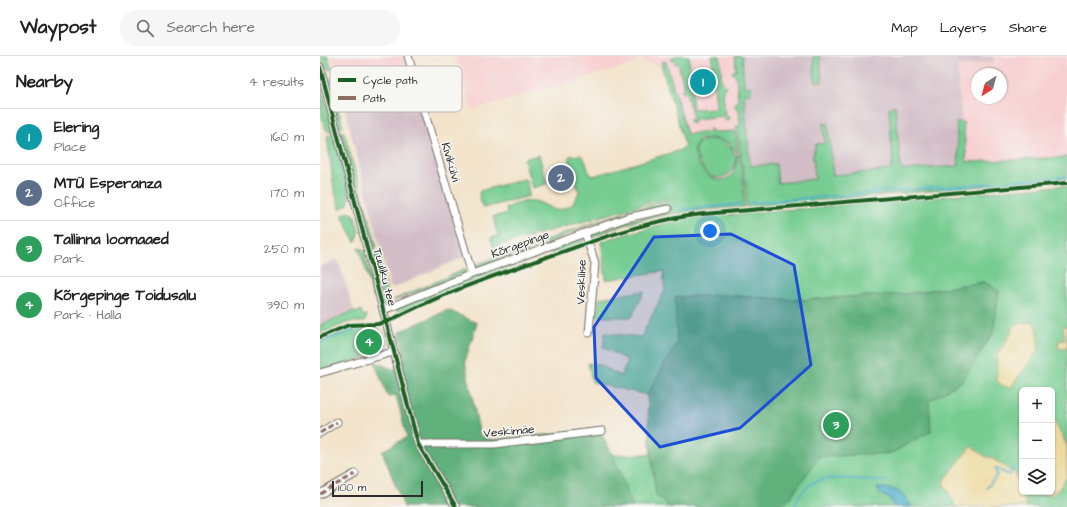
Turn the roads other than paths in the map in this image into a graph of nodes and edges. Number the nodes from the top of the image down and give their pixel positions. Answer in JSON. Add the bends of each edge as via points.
{"nodes":[{"id":1,"x":408,"y":56,"type":"edge"},
{"id":2,"x":411,"y":66,"type":"edge"},
{"id":3,"x":320,"y":67,"type":"edge"},
{"id":4,"x":330,"y":106,"type":"edge"},
{"id":5,"x":332,"y":112,"type":"edge"},
{"id":6,"x":424,"y":112,"type":"edge"},
{"id":7,"x":668,"y":209,"type":"dead end"},
{"id":8,"x":585,"y":233,"type":"junction"},
{"id":9,"x":472,"y":274,"type":"junction"},
{"id":10,"x":383,"y":310,"type":"junction"},
{"id":11,"x":588,"y":333,"type":"dead end"},
{"id":12,"x":393,"y":352,"type":"junction"},
{"id":13,"x":320,"y":373,"type":"edge"},
{"id":14,"x":337,"y":422,"type":"dead end"},
{"id":15,"x":602,"y":431,"type":"dead end"},
{"id":16,"x":320,"y":433,"type":"edge"},
{"id":17,"x":418,"y":444,"type":"junction"},
{"id":18,"x":355,"y":474,"type":"dead end"},
{"id":19,"x":320,"y":494,"type":"edge"},
{"id":20,"x":456,"y":507,"type":"edge"}],
"edges":[{"from":1,"to":2,"type":"street","name":"Kivikülvi"},
{"from":3,"to":4,"type":"street","name":"Tuuliku tee"},
{"from":5,"to":10,"type":"street","name":"Tuuliku tee"},
{"from":6,"to":9,"type":"street","name":"Kivikülvi"},
{"from":7,"to":8,"type":"street","name":"Kõrgepinge","via":[[626,218]]},
{"from":8,"to":9,"type":"street","name":"Kõrgepinge"},
{"from":8,"to":11,"type":"street","name":"Veskilise","via":[[594,263]]},
{"from":9,"to":10,"type":"street","name":"Kõrgepinge"},
{"from":10,"to":12,"type":"street","name":"Tuuliku tee"},
{"from":12,"to":13,"type":"street"},
{"from":12,"to":17,"type":"street","name":"Tuuliku tee"},
{"from":14,"to":16,"type":"street"},
{"from":15,"to":17,"type":"street","name":"Veskimäe","via":[[495,444]]},
{"from":17,"to":20,"type":"street","name":"Tuuliku tee"},
{"from":18,"to":19,"type":"street"}]}
